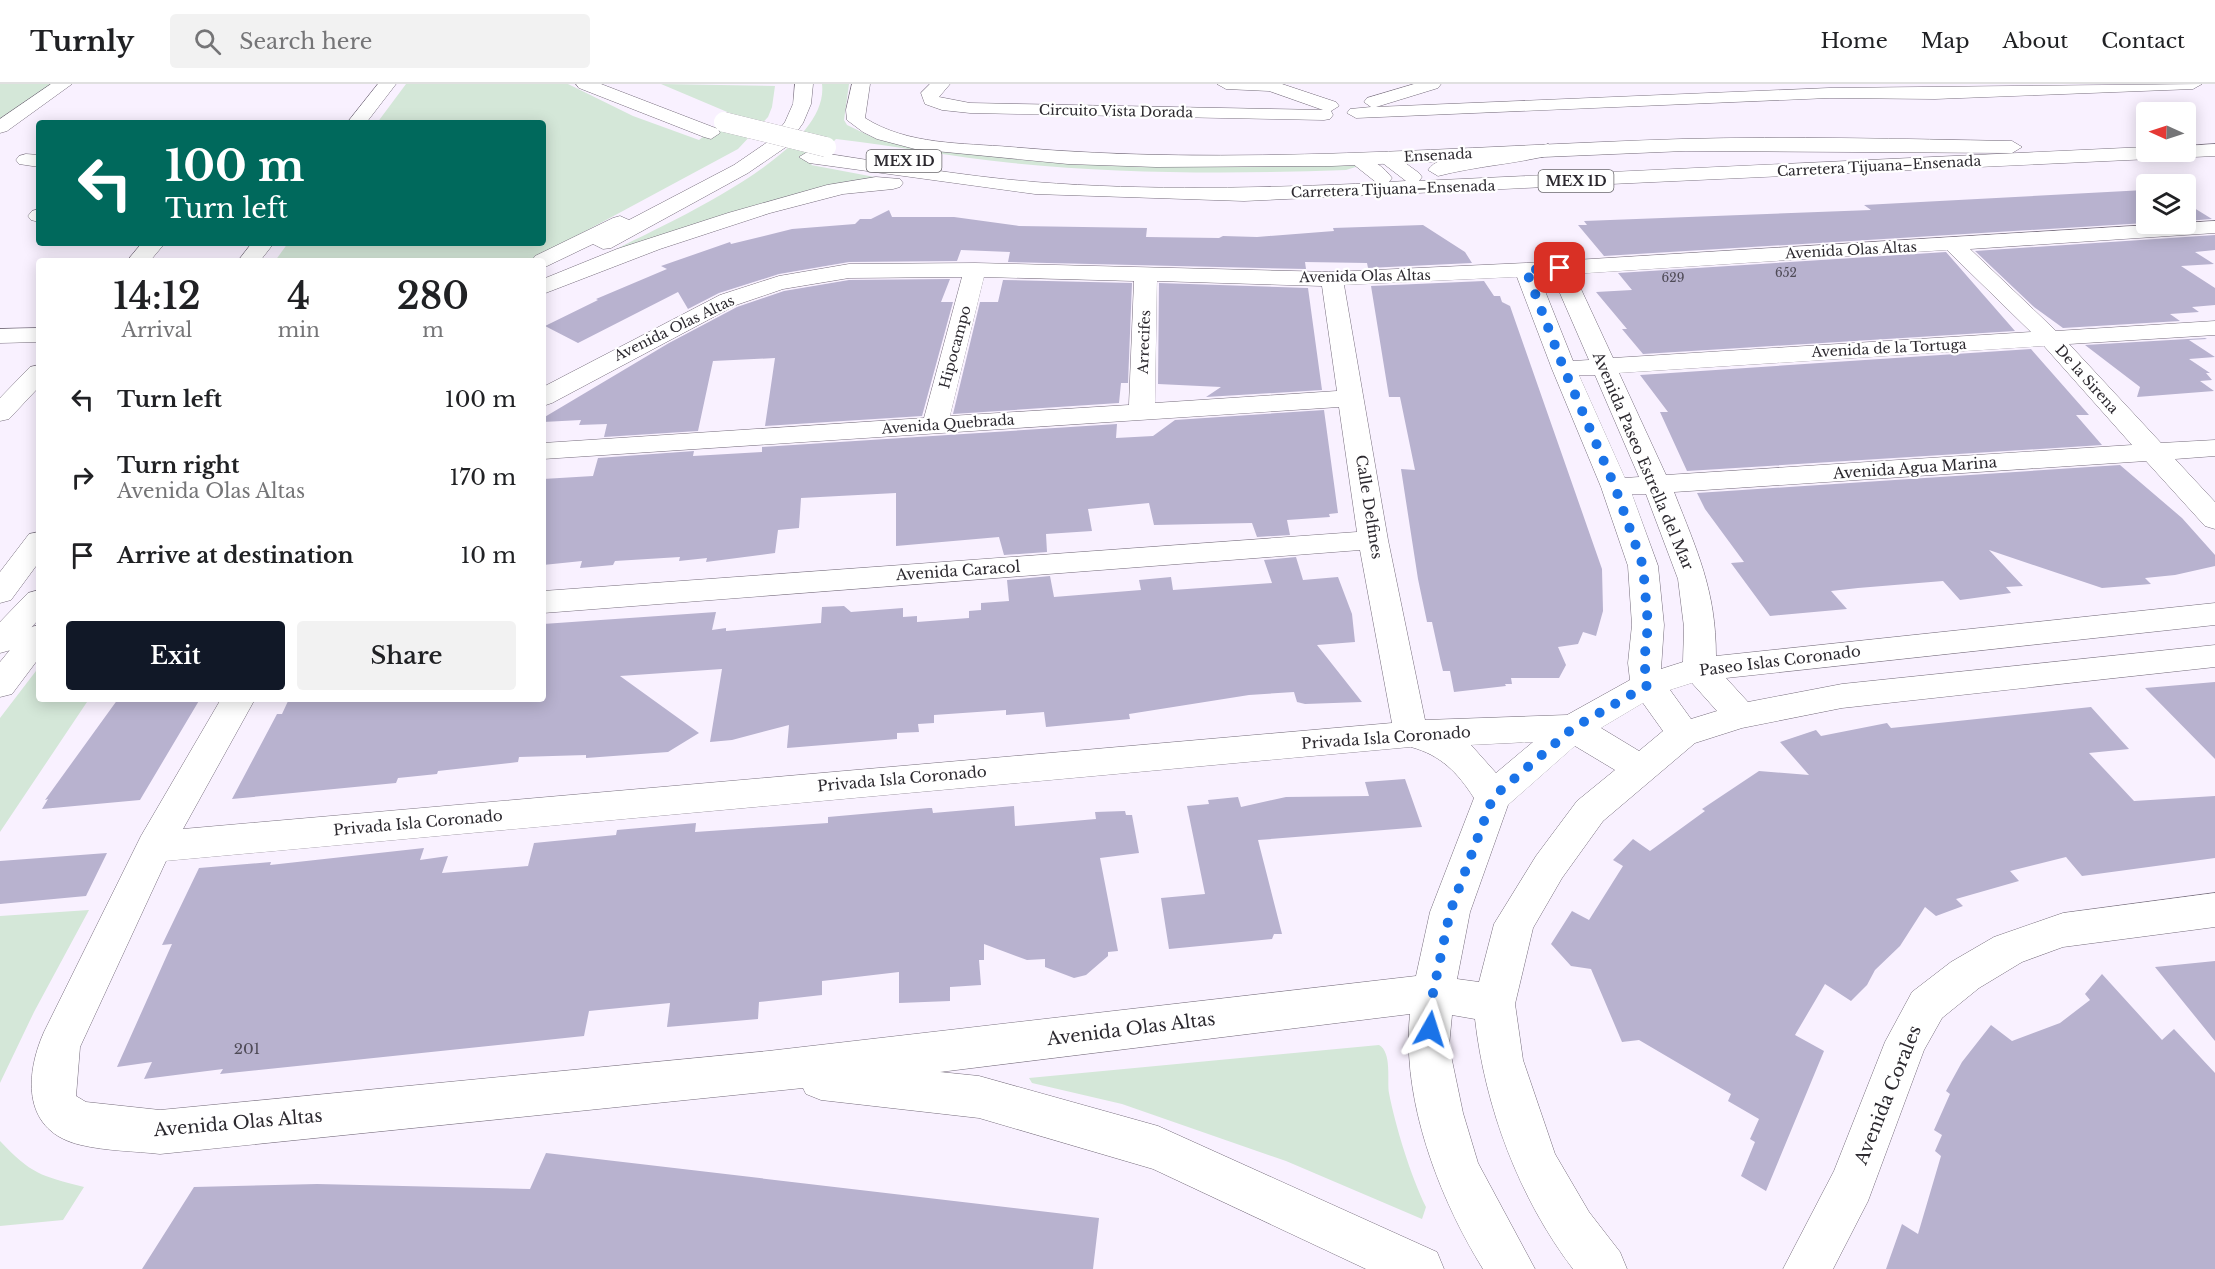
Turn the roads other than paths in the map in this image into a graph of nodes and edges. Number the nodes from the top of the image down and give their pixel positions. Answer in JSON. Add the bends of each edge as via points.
{"nodes":[{"id":1,"x":63,"y":84,"type":"edge"},
{"id":2,"x":387,"y":84,"type":"edge"},
{"id":3,"x":585,"y":84,"type":"edge"},
{"id":4,"x":621,"y":84,"type":"edge"},
{"id":5,"x":784,"y":84,"type":"edge"},
{"id":6,"x":804,"y":84,"type":"edge"},
{"id":7,"x":861,"y":84,"type":"edge"},
{"id":8,"x":941,"y":84,"type":"edge"},
{"id":9,"x":1226,"y":84,"type":"edge"},
{"id":10,"x":1432,"y":84,"type":"edge"},
{"id":11,"x":2193,"y":84,"type":"edge"},
{"id":12,"x":646,"y":90,"type":"dead end"},
{"id":13,"x":661,"y":102,"type":"junction"},
{"id":14,"x":358,"y":120,"type":"edge"},
{"id":15,"x":1333,"y":121,"type":"junction"},
{"id":16,"x":1360,"y":121,"type":"junction"},
{"id":17,"x":0,"y":127,"type":"edge"},
{"id":18,"x":717,"y":127,"type":"junction"},
{"id":19,"x":2215,"y":138,"type":"edge"},
{"id":20,"x":2196,"y":139,"type":"edge"},
{"id":21,"x":2136,"y":142,"type":"edge"},
{"id":22,"x":2012,"y":147,"type":"junction"},
{"id":23,"x":1548,"y":150,"type":"junction"},
{"id":24,"x":2215,"y":150,"type":"edge"},
{"id":25,"x":818,"y":152,"type":"junction"},
{"id":26,"x":1386,"y":158,"type":"junction"},
{"id":27,"x":1358,"y":160,"type":"junction"},
{"id":28,"x":1420,"y":176,"type":"junction"},
{"id":29,"x":1382,"y":178,"type":"junction"},
{"id":30,"x":1034,"y":188,"type":"junction"},
{"id":31,"x":2215,"y":227,"type":"edge"},
{"id":32,"x":1953,"y":244,"type":"junction"},
{"id":33,"x":151,"y":246,"type":"edge"},
{"id":34,"x":261,"y":246,"type":"edge"},
{"id":35,"x":141,"y":258,"type":"edge"},
{"id":36,"x":251,"y":258,"type":"edge"},
{"id":37,"x":546,"y":259,"type":"edge"},
{"id":38,"x":1560,"y":268,"type":"junction"},
{"id":39,"x":975,"y":270,"type":"junction"},
{"id":40,"x":1526,"y":270,"type":"junction"},
{"id":41,"x":546,"y":272,"type":"edge"},
{"id":42,"x":1146,"y":273,"type":"junction"},
{"id":43,"x":1332,"y":279,"type":"junction"},
{"id":44,"x":546,"y":287,"type":"edge"},
{"id":45,"x":2215,"y":328,"type":"edge"},
{"id":46,"x":36,"y":335,"type":"edge"},
{"id":47,"x":0,"y":336,"type":"edge"},
{"id":48,"x":2050,"y":339,"type":"junction"},
{"id":49,"x":1604,"y":365,"type":"junction"},
{"id":50,"x":1564,"y":369,"type":"junction"},
{"id":51,"x":36,"y":375,"type":"edge"},
{"id":52,"x":546,"y":396,"type":"edge"},
{"id":53,"x":1352,"y":398,"type":"junction"},
{"id":54,"x":1142,"y":411,"type":"junction"},
{"id":55,"x":0,"y":413,"type":"edge"},
{"id":56,"x":935,"y":425,"type":"junction"},
{"id":57,"x":2215,"y":448,"type":"edge"},
{"id":58,"x":546,"y":451,"type":"edge"},
{"id":59,"x":2153,"y":453,"type":"junction"},
{"id":60,"x":1657,"y":485,"type":"junction"},
{"id":61,"x":1615,"y":487,"type":"junction"},
{"id":62,"x":2215,"y":520,"type":"edge"},
{"id":63,"x":1373,"y":540,"type":"junction"},
{"id":64,"x":36,"y":545,"type":"edge"},
{"id":65,"x":0,"y":593,"type":"edge"},
{"id":66,"x":546,"y":602,"type":"edge"},
{"id":67,"x":36,"y":603,"type":"edge"},
{"id":68,"x":2215,"y":614,"type":"edge"},
{"id":69,"x":36,"y":640,"type":"edge"},
{"id":70,"x":0,"y":642,"type":"edge"},
{"id":71,"x":2215,"y":656,"type":"edge"},
{"id":72,"x":1700,"y":669,"type":"junction"},
{"id":73,"x":0,"y":685,"type":"edge"},
{"id":74,"x":1648,"y":685,"type":"junction"},
{"id":75,"x":236,"y":702,"type":"edge"},
{"id":76,"x":1741,"y":716,"type":"junction"},
{"id":77,"x":1573,"y":728,"type":"junction"},
{"id":78,"x":1411,"y":734,"type":"junction"},
{"id":79,"x":1683,"y":734,"type":"junction"},
{"id":80,"x":1640,"y":768,"type":"junction"},
{"id":81,"x":1493,"y":797,"type":"junction"},
{"id":82,"x":154,"y":847,"type":"junction"},
{"id":83,"x":2215,"y":910,"type":"edge"},
{"id":84,"x":1433,"y":993,"type":"junction"},
{"id":85,"x":1494,"y":1004,"type":"junction"},
{"id":86,"x":768,"y":1072,"type":"junction"},
{"id":87,"x":1420,"y":1269,"type":"edge"},
{"id":88,"x":1511,"y":1269,"type":"edge"},
{"id":89,"x":1603,"y":1269,"type":"edge"},
{"id":90,"x":1807,"y":1269,"type":"edge"}],
"edges":[{"from":1,"to":17,"type":"main road"},
{"from":2,"to":14,"type":"main road"},
{"from":3,"to":18,"type":"main road","name":"Carretera Tijuana–Ensenada","number":"MEX 1D"},
{"from":4,"to":13,"type":"main road","name":"Carretera Tijuana–Ensenada","number":"MEX 1D"},
{"from":5,"to":37,"type":"main road","via":[[786,94],[780,111],[762,139],[726,166]]},
{"from":6,"to":41,"type":"main road","via":[[802,104],[794,123],[779,143],[741,169]]},
{"from":7,"to":27,"type":"main road","name":"Ensenada","via":[[856,120],[866,128],[895,138],[1129,162]]},
{"from":8,"to":15,"type":"main road","name":"Circuito Vista Dorada","via":[[930,93],[931,100],[969,108]]},
{"from":9,"to":15,"type":"main road","via":[[1271,86]]},
{"from":10,"to":16,"type":"main road"},
{"from":11,"to":16,"type":"main road","via":[[1926,94],[1829,93]]},
{"from":12,"to":13,"type":"main road"},
{"from":13,"to":18,"type":"main road","name":"Carretera Tijuana–Ensenada","number":"MEX 1D"},
{"from":15,"to":16,"type":"main road"},
{"from":15,"to":27,"type":"main road"},
{"from":16,"to":26,"type":"main road"},
{"from":18,"to":25,"type":"main road","name":"Carretera Tijuana–Ensenada","number":"MEX 1D"},
{"from":19,"to":20,"type":"main road"},
{"from":21,"to":22,"type":"main road","name":"Carretera Tijuana–Ensenada","number":"MEX 1D"},
{"from":22,"to":23,"type":"main road","name":"Ensenada","via":[[1814,144]]},
{"from":22,"to":28,"type":"main road","name":"Carretera Tijuana–Ensenada","number":"MEX 1D"},
{"from":23,"to":26,"type":"main road","name":"Ensenada"},
{"from":23,"to":28,"type":"main road","via":[[1496,161],[1449,165]]},
{"from":24,"to":30,"type":"main road","name":"Carretera Tijuana–Ensenada","number":"MEX 1D","via":[[1244,195],[1118,194]]},
{"from":25,"to":29,"type":"main road","name":"Carretera Tijuana–Ensenada","number":"MEX 1D","via":[[1081,177],[1203,181]]},
{"from":25,"to":30,"type":"main road","name":"Carretera Tijuana–Ensenada","number":"MEX 1D","via":[[938,177]]},
{"from":26,"to":27,"type":"main road","name":"Ensenada"},
{"from":26,"to":28,"type":"main road"},
{"from":27,"to":29,"type":"main road"},
{"from":28,"to":29,"type":"main road","name":"Carretera Tijuana–Ensenada","number":"MEX 1D"},
{"from":30,"to":44,"type":"main road","via":[[863,184],[675,235]]},
{"from":31,"to":32,"type":"main road","name":"Avenida Olas Altas"},
{"from":32,"to":38,"type":"main road","name":"Avenida Olas Altas"},
{"from":32,"to":48,"type":"main road","name":"De la Sirena"},
{"from":33,"to":35,"type":"main road"},
{"from":34,"to":36,"type":"main road"},
{"from":38,"to":40,"type":"main road","name":"Avenida Olas Altas"},
{"from":38,"to":49,"type":"main road","name":"Avenida Paseo Estrella del Mar"},
{"from":39,"to":42,"type":"main road","name":"Avenida Olas Altas"},
{"from":39,"to":52,"type":"main road","name":"Avenida Olas Altas","via":[[849,271],[778,283],[728,300]]},
{"from":39,"to":56,"type":"main road","name":"Hipocampo"},
{"from":40,"to":43,"type":"main road","name":"Avenida Olas Altas"},
{"from":40,"to":50,"type":"main road"},
{"from":42,"to":43,"type":"main road","name":"Avenida Olas Altas"},
{"from":42,"to":54,"type":"main road","name":"Arrecifes"},
{"from":43,"to":53,"type":"main road","name":"Calle Delfines"},
{"from":45,"to":48,"type":"main road","name":"Avenida de la Tortuga"},
{"from":46,"to":47,"type":"main road"},
{"from":48,"to":49,"type":"main road","name":"Avenida de la Tortuga"},
{"from":48,"to":59,"type":"main road","name":"De la Sirena"},
{"from":49,"to":50,"type":"main road","name":"Avenida de la Tortuga"},
{"from":49,"to":60,"type":"main road","name":"Avenida Paseo Estrella del Mar"},
{"from":50,"to":61,"type":"main road"},
{"from":51,"to":55,"type":"main road"},
{"from":53,"to":54,"type":"main road","name":"Avenida Quebrada"},
{"from":53,"to":63,"type":"main road","name":"Calle Delfines"},
{"from":54,"to":56,"type":"main road","name":"Avenida Quebrada"},
{"from":56,"to":58,"type":"main road","name":"Avenida Quebrada"},
{"from":57,"to":59,"type":"main road","name":"Avenida Agua Marina"},
{"from":59,"to":60,"type":"main road","name":"Avenida Agua Marina"},
{"from":59,"to":62,"type":"main road","name":"De la Sirena"},
{"from":60,"to":61,"type":"main road","name":"Avenida Agua Marina"},
{"from":60,"to":72,"type":"main road","name":"Avenida Paseo Estrella del Mar","via":[[1693,579],[1700,627]]},
{"from":61,"to":74,"type":"main road","via":[[1643,566],[1648,625],[1644,663]]},
{"from":63,"to":66,"type":"main road","name":"Avenida Caracol"},
{"from":63,"to":78,"type":"main road","name":"Calle Delfines"},
{"from":64,"to":65,"type":"main road"},
{"from":67,"to":70,"type":"main road"},
{"from":68,"to":72,"type":"main road","name":"Paseo Islas Coronado"},
{"from":69,"to":73,"type":"main road"},
{"from":71,"to":76,"type":"main road","via":[[1842,696]]},
{"from":72,"to":74,"type":"main road","name":"Paseo Islas Coronado"},
{"from":72,"to":76,"type":"main road"},
{"from":74,"to":77,"type":"main road","name":"Paseo Islas Coronado"},
{"from":74,"to":79,"type":"main road"},
{"from":75,"to":82,"type":"main road","name":"Avenida Olas Altas"},
{"from":76,"to":79,"type":"main road"},
{"from":77,"to":78,"type":"main road","name":"Privada Isla Coronado"},
{"from":77,"to":80,"type":"main road"},
{"from":77,"to":81,"type":"main road","name":"Paseo Islas Coronado"},
{"from":78,"to":81,"type":"main road","via":[[1441,741],[1460,753]]},
{"from":78,"to":82,"type":"main road","name":"Privada Isla Coronado"},
{"from":79,"to":80,"type":"main road"},
{"from":80,"to":85,"type":"main road","via":[[1590,812],[1543,877],[1514,924]]},
{"from":81,"to":84,"type":"main road","name":"Paseo Islas Coronado","via":[[1450,912]]},
{"from":82,"to":86,"type":"main road","name":"Avenida Olas Altas","via":[[59,1046],[53,1096],[57,1109],[80,1123],[160,1132]]},
{"from":83,"to":90,"type":"main road","name":"Avenida Corales","via":[[2063,930],[2008,949],[1965,975],[1927,1005],[1906,1042],[1852,1185]]},
{"from":84,"to":85,"type":"main road","name":"Avenida Olas Altas"},
{"from":84,"to":86,"type":"main road","name":"Avenida Olas Altas"},
{"from":84,"to":88,"type":"main road","name":"Paseo Islas Coronado","via":[[1428,1046],[1457,1171]]},
{"from":85,"to":89,"type":"main road","via":[[1501,1060],[1536,1165],[1572,1229]]},
{"from":86,"to":87,"type":"main road","name":"Avenida Olas Altas","via":[[978,1098],[1158,1148]]}]}
